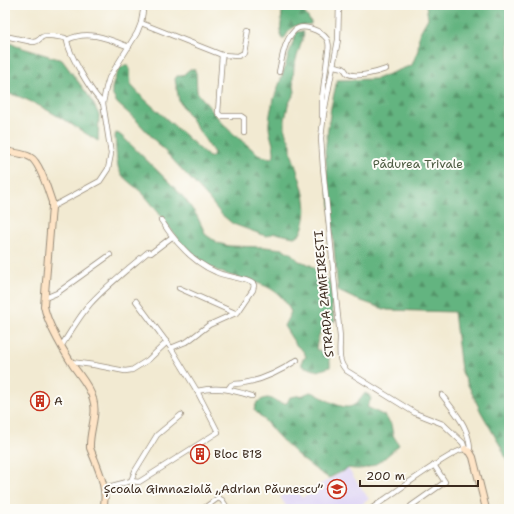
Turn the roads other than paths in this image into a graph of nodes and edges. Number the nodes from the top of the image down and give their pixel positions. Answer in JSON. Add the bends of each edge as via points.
{"nodes":[{"id":1,"x":144,"y":5,"type":"edge"},
{"id":2,"x":336,"y":5,"type":"edge"},
{"id":3,"x":339,"y":5,"type":"edge"},
{"id":4,"x":338,"y":12,"type":"junction"},
{"id":5,"x":141,"y":23,"type":"junction"},
{"id":6,"x":248,"y":30,"type":"dead end"},
{"id":7,"x":5,"y":36,"type":"edge"},
{"id":8,"x":68,"y":40,"type":"junction"},
{"id":9,"x":129,"y":48,"type":"junction"},
{"id":10,"x":222,"y":55,"type":"junction"},
{"id":11,"x":334,"y":66,"type":"junction"},
{"id":12,"x":386,"y":69,"type":"dead end"},
{"id":13,"x":279,"y":72,"type":"dead end"},
{"id":14,"x":103,"y":103,"type":"junction"},
{"id":15,"x":323,"y":121,"type":"junction"},
{"id":16,"x":244,"y":132,"type":"dead end"},
{"id":17,"x":5,"y":152,"type":"edge"},
{"id":18,"x":52,"y":207,"type":"junction"},
{"id":19,"x":160,"y":220,"type":"dead end"},
{"id":20,"x":172,"y":237,"type":"junction"},
{"id":21,"x":110,"y":255,"type":"dead end"},
{"id":22,"x":179,"y":288,"type":"dead end"},
{"id":23,"x":45,"y":298,"type":"junction"},
{"id":24,"x":136,"y":300,"type":"dead end"},
{"id":25,"x":235,"y":313,"type":"junction"},
{"id":26,"x":167,"y":342,"type":"junction"},
{"id":27,"x":62,"y":345,"type":"junction"},
{"id":28,"x":172,"y":348,"type":"junction"},
{"id":29,"x":297,"y":360,"type":"dead end"},
{"id":30,"x":71,"y":362,"type":"junction"},
{"id":31,"x":228,"y":389,"type":"junction"},
{"id":32,"x":197,"y":391,"type":"junction"},
{"id":33,"x":442,"y":395,"type":"dead end"},
{"id":34,"x":252,"y":396,"type":"dead end"},
{"id":35,"x":181,"y":415,"type":"dead end"},
{"id":36,"x":467,"y":450,"type":"junction"},
{"id":37,"x":434,"y":465,"type":"junction"},
{"id":38,"x":131,"y":481,"type":"junction"},
{"id":39,"x":104,"y":488,"type":"junction"},
{"id":40,"x":103,"y":509,"type":"edge"},
{"id":41,"x":203,"y":509,"type":"edge"},
{"id":42,"x":228,"y":509,"type":"edge"},
{"id":43,"x":371,"y":509,"type":"edge"},
{"id":44,"x":413,"y":509,"type":"edge"},
{"id":45,"x":486,"y":509,"type":"edge"}],
"edges":[{"from":1,"to":5,"type":"street"},
{"from":2,"to":4,"type":"street"},
{"from":3,"to":4,"type":"street","name":"STRADA ZAMFIREȘTI"},
{"from":4,"to":11,"type":"street","name":"STRADA ZAMFIREȘTI","via":[[338,40]]},
{"from":5,"to":9,"type":"street"},
{"from":5,"to":10,"type":"street"},
{"from":6,"to":10,"type":"street","via":[[244,53],[238,56]]},
{"from":7,"to":8,"type":"street","via":[[34,42],[45,36]]},
{"from":8,"to":9,"type":"street","via":[[89,34]]},
{"from":8,"to":14,"type":"street","via":[[72,56]]},
{"from":9,"to":14,"type":"street","via":[[110,78]]},
{"from":10,"to":16,"type":"street","via":[[218,113],[221,116],[244,118]]},
{"from":11,"to":12,"type":"street","via":[[358,75]]},
{"from":11,"to":15,"type":"street","name":"STRADA ZAMFIREȘTI"},
{"from":13,"to":15,"type":"street","via":[[285,47],[290,36],[298,28],[311,28],[327,39],[329,44],[321,114]]},
{"from":14,"to":18,"type":"street","via":[[111,154],[108,169],[100,181]]},
{"from":15,"to":36,"type":"street","name":"STRADA ZAMFIREȘTI","via":[[323,168],[342,366],[415,413],[443,424]]},
{"from":17,"to":18,"type":"main road","via":[[34,160],[48,190]]},
{"from":18,"to":23,"type":"main road"},
{"from":19,"to":20,"type":"street"},
{"from":20,"to":25,"type":"street","via":[[187,253],[210,269],[229,277],[249,281],[254,285],[242,308]]},
{"from":20,"to":27,"type":"street","via":[[151,253],[148,252],[105,289],[73,326]]},
{"from":21,"to":23,"type":"street","via":[[57,293]]},
{"from":22,"to":25,"type":"street"},
{"from":23,"to":27,"type":"main road","via":[[46,315]]},
{"from":24,"to":26,"type":"street"},
{"from":25,"to":28,"type":"street","via":[[209,325],[188,341]]},
{"from":26,"to":28,"type":"street"},
{"from":26,"to":30,"type":"street","via":[[148,360],[132,370],[124,371]]},
{"from":27,"to":30,"type":"main road"},
{"from":28,"to":32,"type":"street"},
{"from":29,"to":31,"type":"street","via":[[260,380],[234,384]]},
{"from":30,"to":39,"type":"main road","via":[[90,390],[93,399],[95,408],[90,448]]},
{"from":31,"to":32,"type":"street","via":[[210,388]]},
{"from":31,"to":34,"type":"street"},
{"from":32,"to":38,"type":"street","via":[[218,432],[148,477],[139,482]]},
{"from":33,"to":36,"type":"street","via":[[465,428],[470,441]]},
{"from":35,"to":38,"type":"street","via":[[156,435]]},
{"from":36,"to":37,"type":"street","via":[[459,450]]},
{"from":36,"to":45,"type":"main road","name":"STRADA ZAMFIREȘTI","via":[[473,457]]},
{"from":37,"to":43,"type":"street"},
{"from":37,"to":44,"type":"street","via":[[445,482],[411,506]]},
{"from":38,"to":39,"type":"street"},
{"from":39,"to":40,"type":"main road"},
{"from":41,"to":42,"type":"street","via":[[218,498]]}]}
